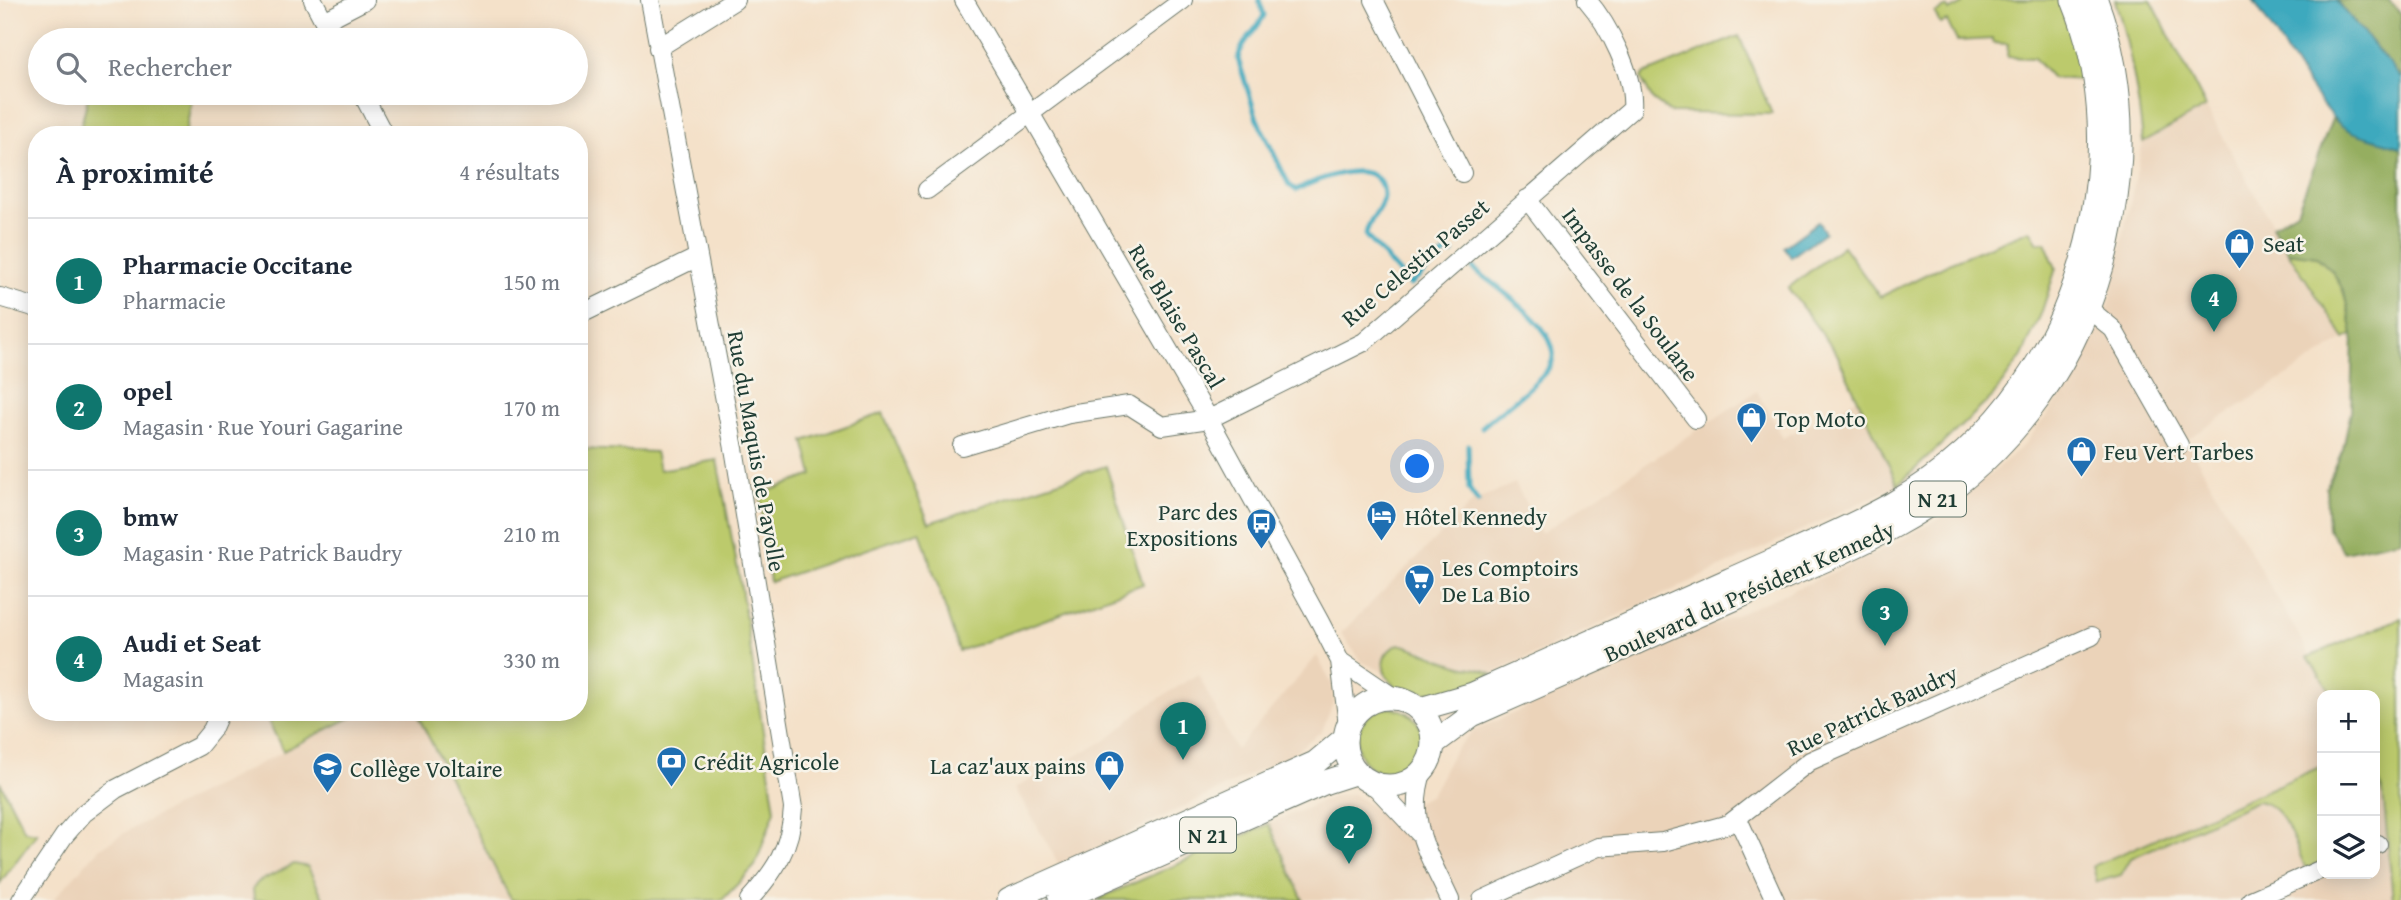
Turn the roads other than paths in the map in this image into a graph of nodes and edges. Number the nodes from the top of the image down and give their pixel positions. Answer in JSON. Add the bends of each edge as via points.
{"nodes":[{"id":1,"x":313,"y":0,"type":"edge"},
{"id":2,"x":365,"y":0,"type":"edge"},
{"id":3,"x":650,"y":0,"type":"edge"},
{"id":4,"x":735,"y":0,"type":"edge"},
{"id":5,"x":964,"y":0,"type":"edge"},
{"id":6,"x":1183,"y":0,"type":"edge"},
{"id":7,"x":1374,"y":0,"type":"edge"},
{"id":8,"x":1587,"y":0,"type":"edge"},
{"id":9,"x":2073,"y":0,"type":"edge"},
{"id":10,"x":2096,"y":0,"type":"edge"},
{"id":11,"x":327,"y":28,"type":"edge"},
{"id":12,"x":331,"y":28,"type":"edge"},
{"id":13,"x":659,"y":48,"type":"junction"},
{"id":14,"x":368,"y":105,"type":"edge"},
{"id":15,"x":1031,"y":115,"type":"junction"},
{"id":16,"x":379,"y":126,"type":"edge"},
{"id":17,"x":1462,"y":173,"type":"dead end"},
{"id":18,"x":927,"y":190,"type":"dead end"},
{"id":19,"x":1527,"y":199,"type":"junction"},
{"id":20,"x":698,"y":257,"type":"junction"},
{"id":21,"x":0,"y":297,"type":"edge"},
{"id":22,"x":28,"y":305,"type":"edge"},
{"id":23,"x":2089,"y":309,"type":"junction"},
{"id":24,"x":588,"y":311,"type":"edge"},
{"id":25,"x":1209,"y":419,"type":"junction"},
{"id":26,"x":1696,"y":419,"type":"dead end"},
{"id":27,"x":962,"y":446,"type":"dead end"},
{"id":28,"x":2179,"y":446,"type":"dead end"},
{"id":29,"x":2092,"y":636,"type":"dead end"},
{"id":30,"x":1340,"y":661,"type":"junction"},
{"id":31,"x":1393,"y":697,"type":"junction"},
{"id":32,"x":1420,"y":709,"type":"junction"},
{"id":33,"x":216,"y":721,"type":"edge"},
{"id":34,"x":1346,"y":731,"type":"junction"},
{"id":35,"x":1433,"y":744,"type":"junction"},
{"id":36,"x":1423,"y":770,"type":"junction"},
{"id":37,"x":1365,"y":778,"type":"junction"},
{"id":38,"x":1738,"y":819,"type":"junction"},
{"id":39,"x":1419,"y":833,"type":"junction"},
{"id":40,"x":2317,"y":871,"type":"edge"},
{"id":41,"x":1086,"y":893,"type":"edge"},
{"id":42,"x":21,"y":900,"type":"edge"},
{"id":43,"x":750,"y":900,"type":"edge"},
{"id":44,"x":1009,"y":900,"type":"edge"},
{"id":45,"x":1059,"y":900,"type":"edge"},
{"id":46,"x":1450,"y":900,"type":"edge"},
{"id":47,"x":1482,"y":900,"type":"edge"},
{"id":48,"x":1774,"y":900,"type":"edge"},
{"id":49,"x":2251,"y":900,"type":"edge"}],
"edges":[{"from":1,"to":11,"type":"street"},
{"from":2,"to":12,"type":"street","via":[[332,17]]},
{"from":3,"to":13,"type":"street","name":"Rue du Maquis de Payolle"},
{"from":4,"to":13,"type":"street"},
{"from":5,"to":15,"type":"street","name":"Rue Blaise Pascal"},
{"from":6,"to":15,"type":"street"},
{"from":7,"to":17,"type":"street"},
{"from":8,"to":19,"type":"street","name":"Rue Celestin Passet","via":[[1603,18],[1616,49],[1633,99],[1632,109]]},
{"from":9,"to":32,"type":"main road","name":"Boulevard du Président Kennedy","number":"N 21","via":[[2082,22],[2099,106],[2099,184],[2084,265],[2031,376],[1986,430],[1921,486],[1853,524],[1473,694]]},
{"from":10,"to":23,"type":"main road","name":"Boulevard du Président Kennedy","number":"N 21","via":[[2114,64],[2121,144],[2119,186],[2105,265]]},
{"from":13,"to":20,"type":"street","name":"Rue du Maquis de Payolle"},
{"from":14,"to":16,"type":"street"},
{"from":15,"to":18,"type":"street"},
{"from":15,"to":25,"type":"street","name":"Rue Blaise Pascal"},
{"from":19,"to":25,"type":"street","name":"Rue Celestin Passet","via":[[1364,342]]},
{"from":19,"to":26,"type":"street","name":"Impasse de la Soulane"},
{"from":20,"to":24,"type":"street"},
{"from":20,"to":43,"type":"street","name":"Rue du Maquis de Payolle","via":[[793,808],[787,849]]},
{"from":21,"to":22,"type":"street"},
{"from":23,"to":28,"type":"street","via":[[2113,329]]},
{"from":23,"to":35,"type":"main road","name":"Boulevard du Président Kennedy","number":"N 21","via":[[2030,414],[1974,472],[1934,501],[1858,544],[1472,715]]},
{"from":25,"to":27,"type":"street","name":"Rue Celestin Passet","via":[[1162,426],[1129,405],[1069,414]]},
{"from":25,"to":30,"type":"street","name":"Rue Blaise Pascal"},
{"from":29,"to":38,"type":"street","name":"Rue Patrick Baudry","via":[[1810,761]]},
{"from":30,"to":31,"type":"street","name":"Rue Blaise Pascal"},
{"from":30,"to":34,"type":"street","name":"Rue Blaise Pascal"},
{"from":31,"to":32,"type":"main road"},
{"from":31,"to":34,"type":"main road","via":[[1365,704]]},
{"from":32,"to":35,"type":"main road","via":[[1433,731]]},
{"from":33,"to":42,"type":"street","via":[[199,746],[116,789],[84,813]]},
{"from":34,"to":37,"type":"main road","via":[[1349,762]]},
{"from":34,"to":44,"type":"main road","number":"N 21","via":[[1315,763]]},
{"from":35,"to":36,"type":"main road"},
{"from":36,"to":37,"type":"main road","via":[[1412,780],[1392,786]]},
{"from":36,"to":39,"type":"street","via":[[1414,798]]},
{"from":37,"to":39,"type":"street"},
{"from":37,"to":41,"type":"main road","number":"N 21","via":[[1326,782]]},
{"from":38,"to":47,"type":"street","name":"Rue Patrick Baudry","via":[[1662,842],[1598,847]]},
{"from":38,"to":48,"type":"street"},
{"from":39,"to":46,"type":"street"},
{"from":40,"to":49,"type":"street"},
{"from":41,"to":45,"type":"main road","number":"N 21"}]}
